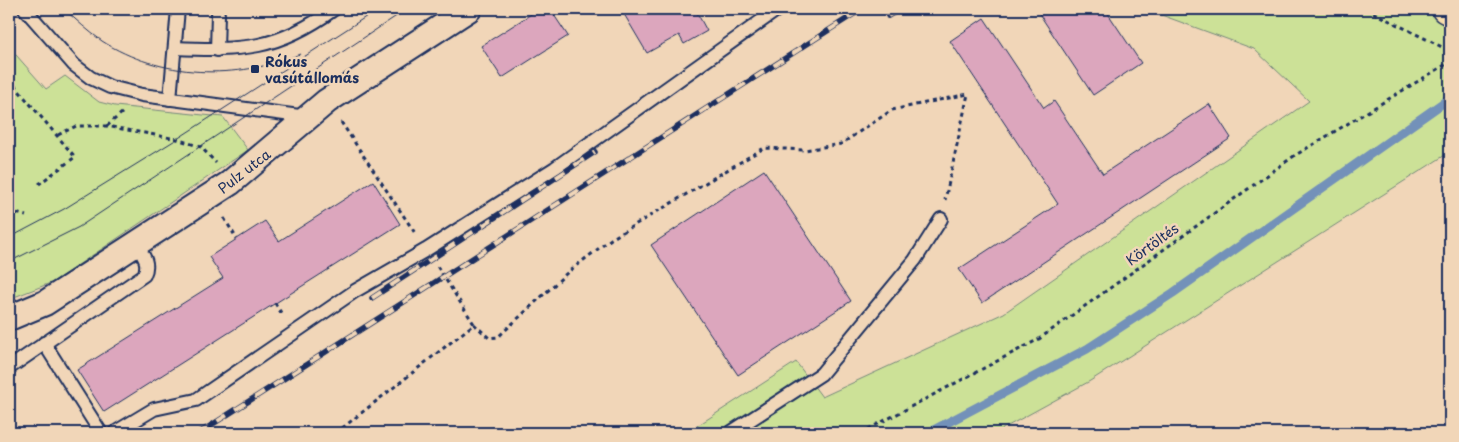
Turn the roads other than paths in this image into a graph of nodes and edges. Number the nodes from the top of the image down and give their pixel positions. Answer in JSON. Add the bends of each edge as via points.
{"nodes":[{"id":1,"x":25,"y":9,"type":"edge"},
{"id":2,"x":178,"y":9,"type":"edge"},
{"id":3,"x":334,"y":9,"type":"edge"},
{"id":4,"x":469,"y":9,"type":"edge"},
{"id":5,"x":778,"y":9,"type":"edge"},
{"id":6,"x":1446,"y":9,"type":"edge"},
{"id":7,"x":1450,"y":11,"type":"edge"},
{"id":8,"x":218,"y":14,"type":"dead end"},
{"id":9,"x":175,"y":48,"type":"junction"},
{"id":10,"x":217,"y":50,"type":"junction"},
{"id":11,"x":170,"y":98,"type":"junction"},
{"id":12,"x":307,"y":117,"type":"junction"},
{"id":13,"x":941,"y":219,"type":"road end"},
{"id":14,"x":136,"y":244,"type":"junction"},
{"id":15,"x":9,"y":318,"type":"edge"},
{"id":16,"x":44,"y":342,"type":"junction"},
{"id":17,"x":9,"y":368,"type":"edge"},
{"id":18,"x":101,"y":433,"type":"edge"},
{"id":19,"x":114,"y":433,"type":"edge"},
{"id":20,"x":730,"y":433,"type":"edge"}],
"edges":[{"from":1,"to":11,"type":"lane","via":[[74,65],[91,78],[118,89]]},
{"from":2,"to":9,"type":"lane"},
{"from":3,"to":10,"type":"lane","via":[[280,40]]},
{"from":4,"to":12,"type":"street","name":"Pulz utca"},
{"from":5,"to":19,"type":"lane","via":[[555,168],[355,291],[196,400],[154,409]]},
{"from":6,"to":7,"type":"main road"},
{"from":8,"to":10,"type":"lane"},
{"from":9,"to":10,"type":"lane"},
{"from":9,"to":11,"type":"lane"},
{"from":11,"to":12,"type":"lane"},
{"from":12,"to":14,"type":"street","name":"Pulz utca","via":[[230,183]]},
{"from":13,"to":20,"type":"lane","via":[[915,260],[821,374]]},
{"from":14,"to":15,"type":"street","name":"Pulz utca","via":[[45,303]]},
{"from":14,"to":16,"type":"lane","via":[[146,261],[144,275]]},
{"from":16,"to":17,"type":"lane"},
{"from":16,"to":18,"type":"lane"}]}
